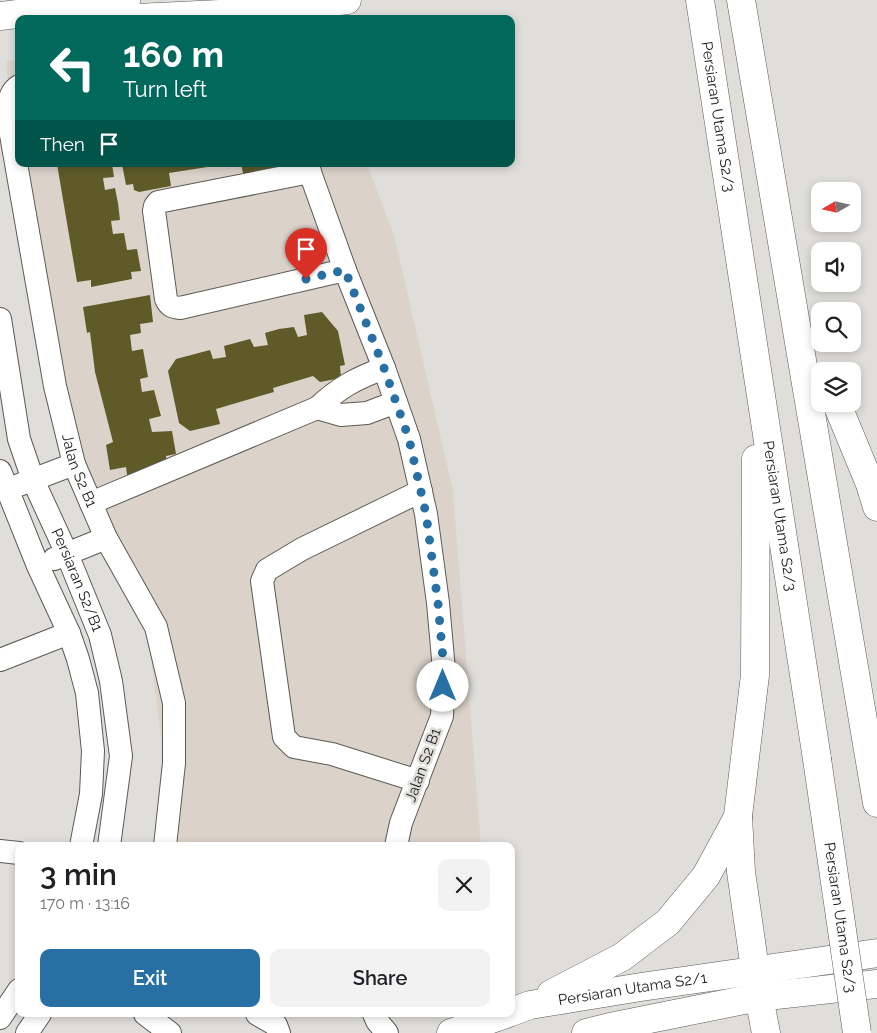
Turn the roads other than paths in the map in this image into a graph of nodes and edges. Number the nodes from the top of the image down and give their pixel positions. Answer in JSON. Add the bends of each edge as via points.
{"nodes":[{"id":1,"x":347,"y":0,"type":"edge"},
{"id":2,"x":683,"y":0,"type":"edge"},
{"id":3,"x":700,"y":0,"type":"edge"},
{"id":4,"x":742,"y":0,"type":"edge"},
{"id":5,"x":120,"y":1,"type":"edge"},
{"id":6,"x":126,"y":15,"type":"edge"},
{"id":7,"x":247,"y":15,"type":"edge"},
{"id":8,"x":0,"y":16,"type":"edge"},
{"id":9,"x":703,"y":30,"type":"junction"},
{"id":10,"x":15,"y":88,"type":"edge"},
{"id":11,"x":15,"y":153,"type":"edge"},
{"id":12,"x":17,"y":167,"type":"edge"},
{"id":13,"x":309,"y":168,"type":"edge"},
{"id":14,"x":345,"y":270,"type":"junction"},
{"id":15,"x":792,"y":293,"type":"junction"},
{"id":16,"x":0,"y":319,"type":"edge"},
{"id":17,"x":820,"y":362,"type":"edge"},
{"id":18,"x":384,"y":368,"type":"junction"},
{"id":19,"x":757,"y":375,"type":"junction"},
{"id":20,"x":396,"y":402,"type":"junction"},
{"id":21,"x":317,"y":408,"type":"junction"},
{"id":22,"x":840,"y":412,"type":"edge"},
{"id":23,"x":74,"y":464,"type":"junction"},
{"id":24,"x":4,"y":480,"type":"edge"},
{"id":25,"x":33,"y":480,"type":"junction"},
{"id":26,"x":421,"y":491,"type":"junction"},
{"id":27,"x":91,"y":503,"type":"junction"},
{"id":28,"x":877,"y":507,"type":"edge"},
{"id":29,"x":106,"y":538,"type":"junction"},
{"id":30,"x":67,"y":554,"type":"junction"},
{"id":31,"x":38,"y":566,"type":"junction"},
{"id":32,"x":69,"y":633,"type":"junction"},
{"id":33,"x":0,"y":660,"type":"edge"},
{"id":34,"x":418,"y":781,"type":"junction"},
{"id":35,"x":877,"y":803,"type":"edge"},
{"id":36,"x":738,"y":816,"type":"junction"},
{"id":37,"x":82,"y":842,"type":"edge"},
{"id":38,"x":110,"y":842,"type":"edge"},
{"id":39,"x":165,"y":842,"type":"edge"},
{"id":40,"x":397,"y":842,"type":"edge"},
{"id":41,"x":0,"y":851,"type":"edge"},
{"id":42,"x":15,"y":853,"type":"edge"},
{"id":43,"x":877,"y":953,"type":"edge"},
{"id":44,"x":755,"y":971,"type":"junction"},
{"id":45,"x":877,"y":984,"type":"edge"},
{"id":46,"x":15,"y":996,"type":"edge"},
{"id":47,"x":759,"y":997,"type":"junction"},
{"id":48,"x":516,"y":1010,"type":"edge"},
{"id":49,"x":38,"y":1017,"type":"edge"},
{"id":50,"x":149,"y":1017,"type":"edge"},
{"id":51,"x":262,"y":1017,"type":"edge"},
{"id":52,"x":369,"y":1017,"type":"edge"},
{"id":53,"x":375,"y":1017,"type":"edge"},
{"id":54,"x":496,"y":1017,"type":"edge"},
{"id":55,"x":0,"y":1018,"type":"edge"},
{"id":56,"x":609,"y":1031,"type":"edge"},
{"id":57,"x":27,"y":1033,"type":"edge"},
{"id":58,"x":170,"y":1033,"type":"edge"},
{"id":59,"x":279,"y":1033,"type":"edge"},
{"id":60,"x":364,"y":1033,"type":"edge"},
{"id":61,"x":387,"y":1033,"type":"edge"},
{"id":62,"x":451,"y":1033,"type":"edge"},
{"id":63,"x":766,"y":1033,"type":"edge"},
{"id":64,"x":857,"y":1033,"type":"edge"}],
"edges":[{"from":1,"to":7,"type":"main road"},
{"from":2,"to":9,"type":"main road"},
{"from":3,"to":9,"type":"main road","name":"Persiaran Utama S2/3"},
{"from":4,"to":15,"type":"main road"},
{"from":5,"to":6,"type":"main road"},
{"from":5,"to":8,"type":"main road"},
{"from":9,"to":19,"type":"main road","name":"Persiaran Utama S2/3"},
{"from":10,"to":11,"type":"street","name":"Jalan S2 B1","via":[[9,99],[8,112]]},
{"from":12,"to":23,"type":"street","name":"Jalan S2 B1","via":[[55,386]]},
{"from":13,"to":14,"type":"street","name":"Jalan S2 B1"},
{"from":13,"to":14,"type":"street","via":[[158,202],[154,211],[166,299],[168,304],[180,308]]},
{"from":14,"to":18,"type":"street","name":"Jalan S2 B1"},
{"from":15,"to":17,"type":"main road"},
{"from":15,"to":35,"type":"main road"},
{"from":16,"to":25,"type":"street","name":"Persiaran S2/B1","via":[[19,439]]},
{"from":18,"to":20,"type":"street","name":"Jalan S2 B1"},
{"from":18,"to":21,"type":"street","via":[[344,386]]},
{"from":19,"to":36,"type":"main road","via":[[755,675]]},
{"from":19,"to":64,"type":"main road","name":"Persiaran Utama S2/3","bridge":true},
{"from":20,"to":21,"type":"street","via":[[368,413],[341,415]]},
{"from":20,"to":26,"type":"street","name":"Jalan S2 B1","via":[[409,439]]},
{"from":21,"to":27,"type":"street"},
{"from":22,"to":28,"type":"main road"},
{"from":23,"to":25,"type":"street"},
{"from":23,"to":27,"type":"street","name":"Jalan S2 B1"},
{"from":24,"to":25,"type":"street"},
{"from":24,"to":31,"type":"street","name":"Persiaran S2/B1"},
{"from":25,"to":30,"type":"street","name":"Persiaran S2/B1"},
{"from":26,"to":34,"type":"street","name":"Jalan S2 B1","via":[[437,593],[444,670],[442,716]]},
{"from":26,"to":34,"type":"street","via":[[302,549],[267,570],[262,581],[284,737],[294,747],[332,754]]},
{"from":27,"to":29,"type":"street","name":"Jalan S2 B1"},
{"from":29,"to":30,"type":"street"},
{"from":29,"to":39,"type":"street","name":"Jalan S2 B1","via":[[156,627],[174,703],[174,763]]},
{"from":30,"to":31,"type":"street"},
{"from":30,"to":38,"type":"street","name":"Persiaran S2/B1","via":[[100,635],[111,681],[121,756]]},
{"from":31,"to":32,"type":"street","name":"Persiaran S2/B1"},
{"from":32,"to":33,"type":"street"},
{"from":32,"to":37,"type":"street","name":"Persiaran S2/B1","via":[[87,693],[93,752],[91,794]]},
{"from":34,"to":40,"type":"street","name":"Jalan S2 B1"},
{"from":36,"to":44,"type":"main road","via":[[741,872]]},
{"from":36,"to":48,"type":"main road","via":[[706,876],[668,922],[622,957]]},
{"from":41,"to":42,"type":"street"},
{"from":43,"to":44,"type":"main road","name":"Persiaran Utama S2/1"},
{"from":44,"to":47,"type":"main road"},
{"from":44,"to":48,"type":"main road","name":"Persiaran Utama S2/1","via":[[641,987]]},
{"from":45,"to":47,"type":"main road","name":"Persiaran Utama S2/1"},
{"from":46,"to":55,"type":"street"},
{"from":47,"to":56,"type":"main road","name":"Persiaran Utama S2/1"},
{"from":47,"to":63,"type":"main road"},
{"from":49,"to":57,"type":"street"},
{"from":50,"to":58,"type":"street"},
{"from":51,"to":59,"type":"street","via":[[276,1025]]},
{"from":52,"to":60,"type":"street"},
{"from":53,"to":61,"type":"street"},
{"from":54,"to":62,"type":"main road","name":"Persiaran Utama S2/1"}]}
